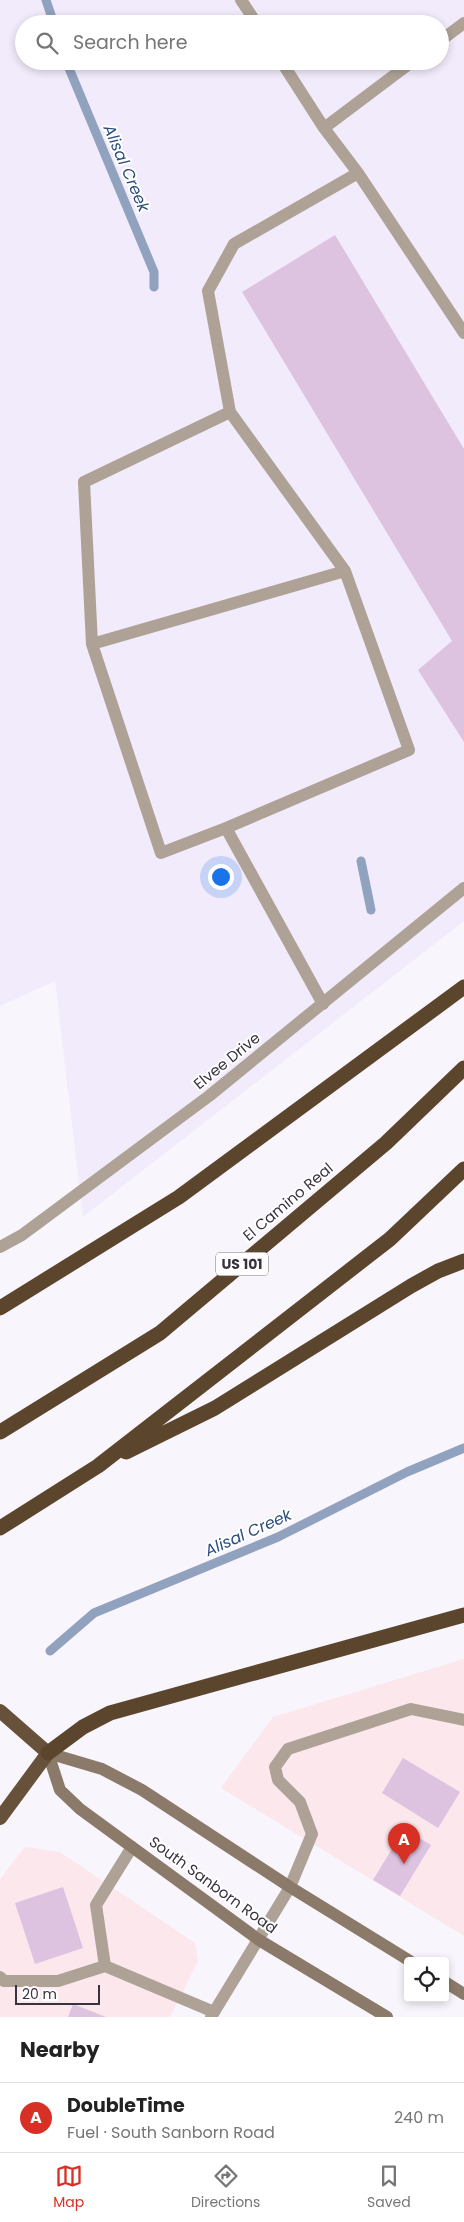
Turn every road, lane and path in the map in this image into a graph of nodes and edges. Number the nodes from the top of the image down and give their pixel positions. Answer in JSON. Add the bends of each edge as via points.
{"nodes":[{"id":1,"x":241,"y":0,"type":"edge"},
{"id":2,"x":251,"y":15,"type":"edge"},
{"id":3,"x":464,"y":23,"type":"edge"},
{"id":4,"x":449,"y":34,"type":"edge"},
{"id":5,"x":287,"y":70,"type":"edge"},
{"id":6,"x":401,"y":70,"type":"edge"},
{"id":7,"x":324,"y":128,"type":"junction"},
{"id":8,"x":358,"y":173,"type":"junction"},
{"id":9,"x":464,"y":333,"type":"edge"},
{"id":10,"x":230,"y":412,"type":"junction"},
{"id":11,"x":345,"y":571,"type":"junction"},
{"id":12,"x":92,"y":644,"type":"junction"},
{"id":13,"x":226,"y":828,"type":"junction"},
{"id":14,"x":464,"y":888,"type":"edge"},
{"id":15,"x":464,"y":987,"type":"edge"},
{"id":16,"x":323,"y":1004,"type":"junction"},
{"id":17,"x":464,"y":1068,"type":"edge"},
{"id":18,"x":464,"y":1169,"type":"edge"},
{"id":19,"x":0,"y":1247,"type":"edge"},
{"id":20,"x":464,"y":1261,"type":"edge"},
{"id":21,"x":0,"y":1308,"type":"edge"},
{"id":22,"x":0,"y":1432,"type":"edge"},
{"id":23,"x":98,"y":1466,"type":"junction"},
{"id":24,"x":0,"y":1528,"type":"edge"},
{"id":25,"x":464,"y":1614,"type":"edge"},
{"id":26,"x":0,"y":1711,"type":"edge"},
{"id":27,"x":464,"y":1720,"type":"edge"},
{"id":28,"x":48,"y":1753,"type":"junction"},
{"id":29,"x":0,"y":1818,"type":"edge"},
{"id":30,"x":132,"y":1847,"type":"junction"},
{"id":31,"x":290,"y":1887,"type":"junction"},
{"id":32,"x":259,"y":1940,"type":"junction"},
{"id":33,"x":404,"y":1957,"type":"edge"},
{"id":34,"x":106,"y":1966,"type":"junction"},
{"id":35,"x":0,"y":1977,"type":"edge"},
{"id":36,"x":449,"y":1985,"type":"edge"},
{"id":37,"x":464,"y":1994,"type":"edge"},
{"id":38,"x":212,"y":2015,"type":"edge"},
{"id":39,"x":387,"y":2017,"type":"edge"}],
"edges":[{"from":1,"to":2,"type":"street"},
{"from":3,"to":4,"type":"street"},
{"from":5,"to":7,"type":"street"},
{"from":6,"to":7,"type":"street"},
{"from":7,"to":8,"type":"street"},
{"from":8,"to":9,"type":"street"},
{"from":8,"to":10,"type":"street","via":[[234,244],[208,291]]},
{"from":10,"to":11,"type":"street"},
{"from":10,"to":12,"type":"street","via":[[84,482]]},
{"from":11,"to":12,"type":"street"},
{"from":11,"to":13,"type":"street","via":[[408,750]]},
{"from":12,"to":13,"type":"street","via":[[161,853]]},
{"from":13,"to":16,"type":"street"},
{"from":14,"to":16,"type":"street","name":"Elvee Drive"},
{"from":15,"to":21,"type":"highway","via":[[179,1196]]},
{"from":16,"to":19,"type":"street","name":"Elvee Drive","via":[[210,1096],[22,1235]]},
{"from":17,"to":22,"type":"highway","name":"El Camino Real","number":"US 101","via":[[386,1143],[160,1333]]},
{"from":18,"to":23,"type":"highway","via":[[390,1239]]},
{"from":20,"to":23,"type":"highway","via":[[411,1286],[216,1408]]},
{"from":23,"to":24,"type":"highway"},
{"from":25,"to":28,"type":"highway","via":[[110,1713],[83,1727]]},
{"from":26,"to":28,"type":"highway"},
{"from":27,"to":31,"type":"street","via":[[411,1709],[288,1749],[275,1767],[278,1780],[300,1802],[312,1834]]},
{"from":28,"to":29,"type":"highway"},
{"from":28,"to":30,"type":"main road","name":"South Sanborn Road","via":[[60,1790]]},
{"from":28,"to":31,"type":"main road","via":[[102,1769],[142,1790]]},
{"from":30,"to":32,"type":"main road","name":"South Sanborn Road"},
{"from":30,"to":34,"type":"street","via":[[96,1905]]},
{"from":31,"to":32,"type":"street"},
{"from":31,"to":33,"type":"main road"},
{"from":32,"to":38,"type":"street"},
{"from":32,"to":39,"type":"main road","name":"South Sanborn Road"},
{"from":34,"to":35,"type":"street","via":[[58,1981],[4,1980]]},
{"from":34,"to":38,"type":"street"},
{"from":36,"to":37,"type":"main road"}]}
